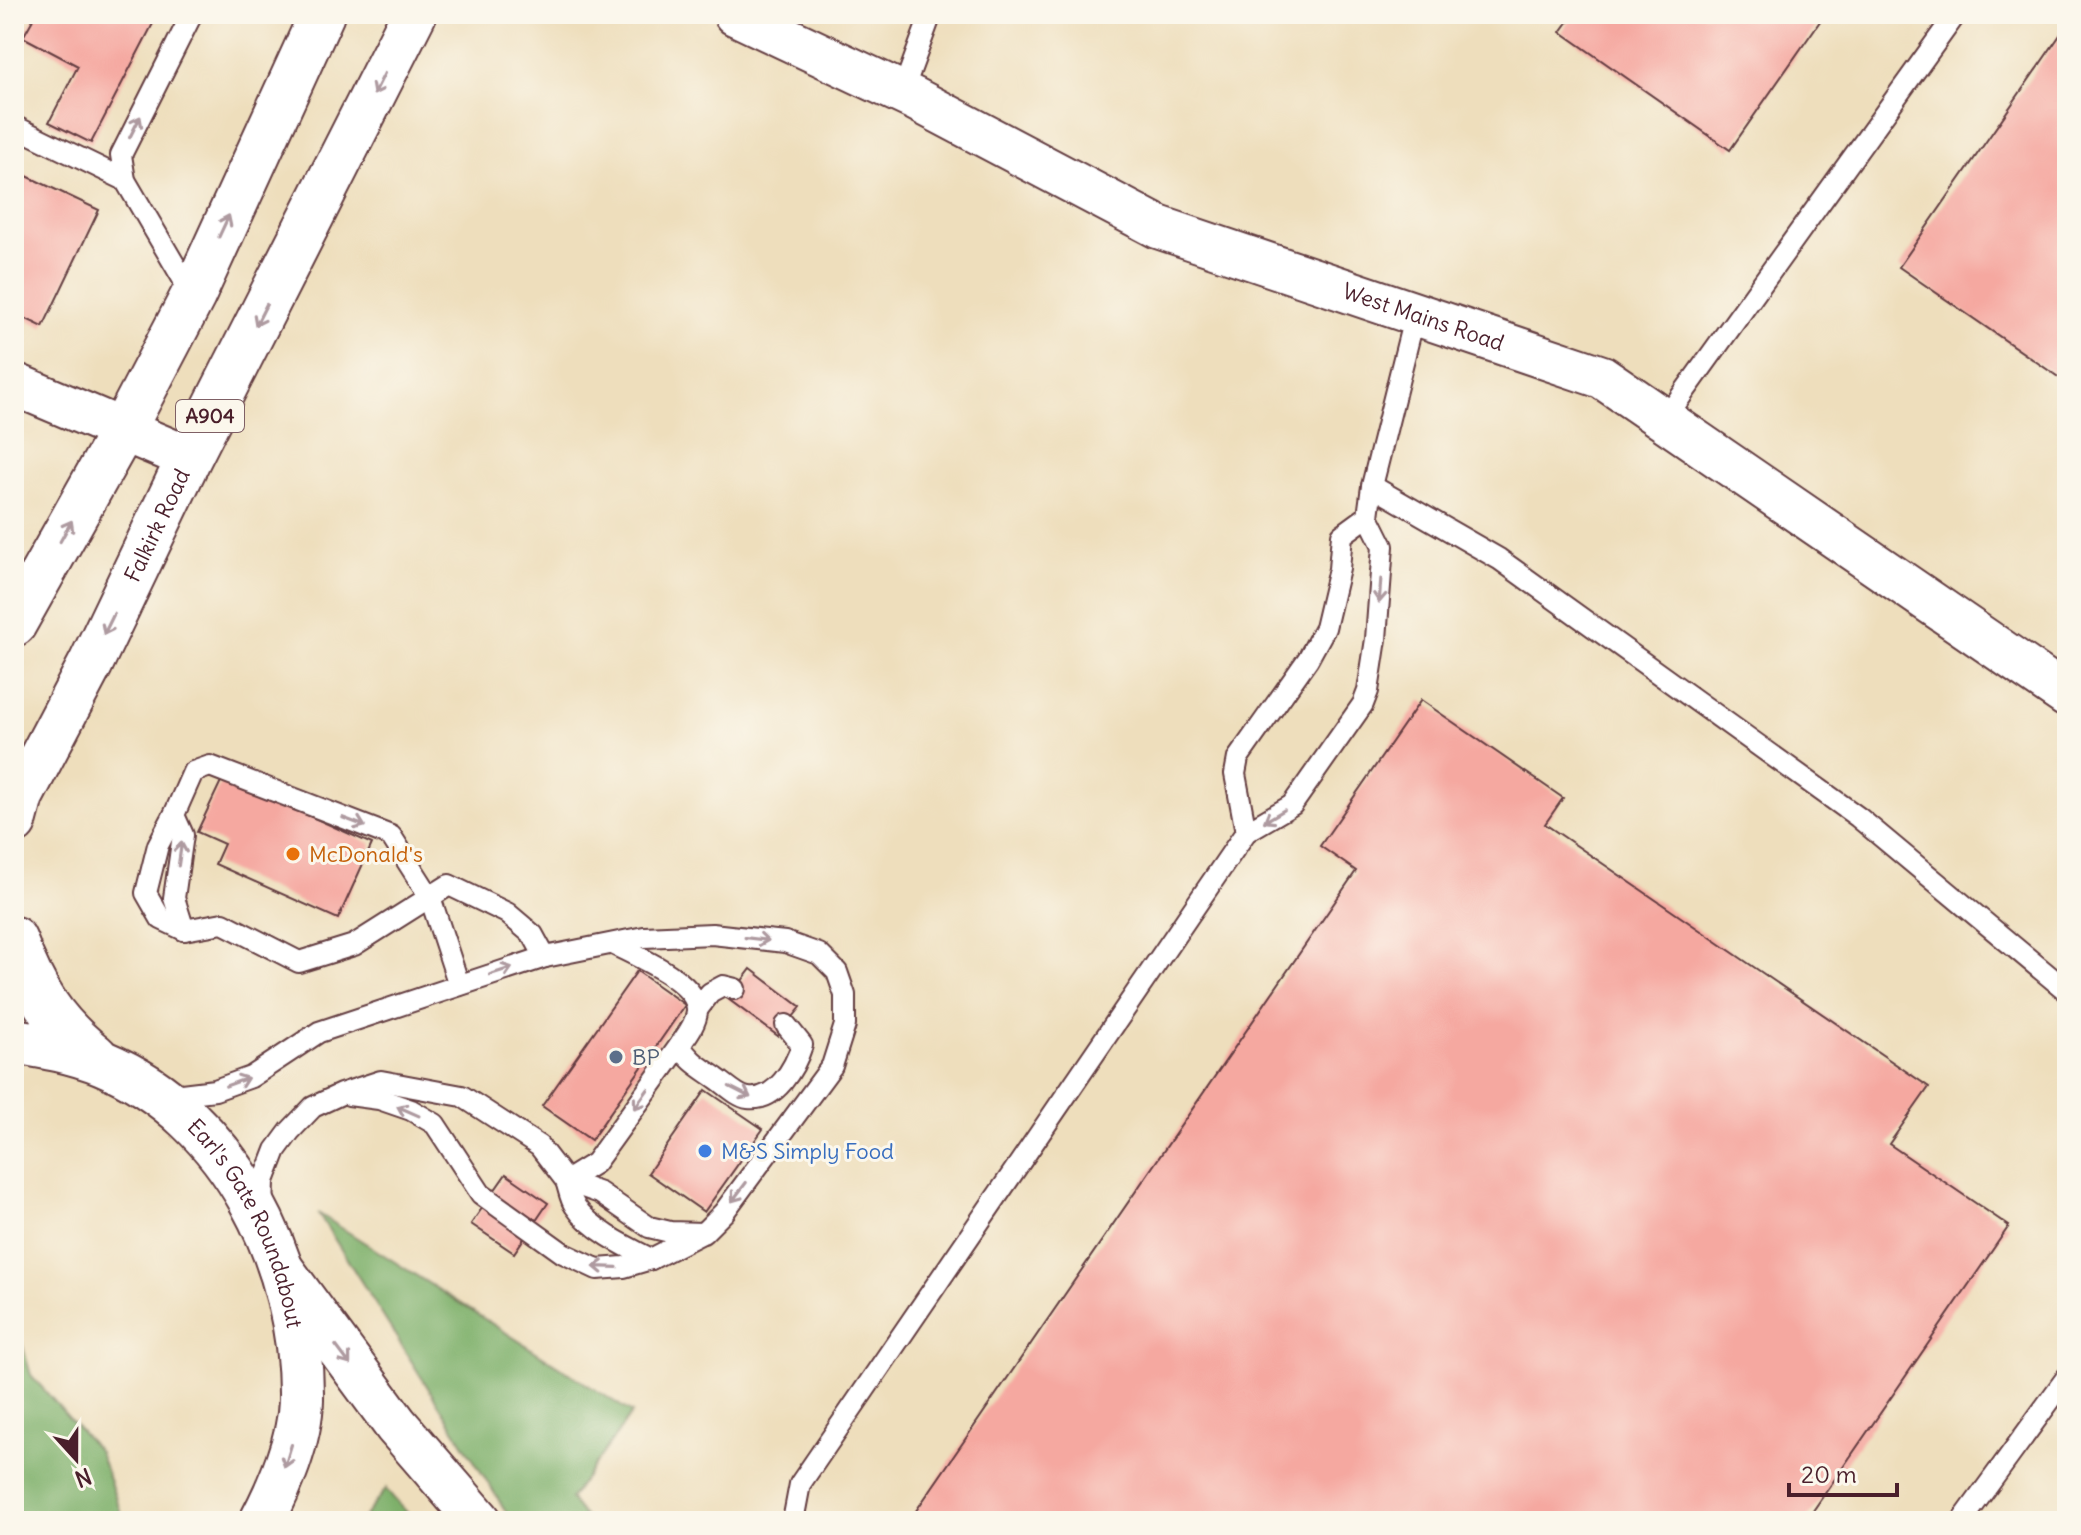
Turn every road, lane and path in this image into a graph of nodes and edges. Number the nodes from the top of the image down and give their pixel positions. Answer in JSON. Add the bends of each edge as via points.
{"nodes":[{"id":1,"x":192,"y":14,"type":"edge"},
{"id":2,"x":322,"y":14,"type":"edge"},
{"id":3,"x":414,"y":14,"type":"edge"},
{"id":4,"x":735,"y":14,"type":"edge"},
{"id":5,"x":931,"y":14,"type":"edge"},
{"id":6,"x":1956,"y":14,"type":"edge"},
{"id":7,"x":902,"y":93,"type":"junction"},
{"id":8,"x":14,"y":126,"type":"edge"},
{"id":9,"x":125,"y":180,"type":"junction"},
{"id":10,"x":193,"y":296,"type":"junction"},
{"id":11,"x":1415,"y":314,"type":"junction"},
{"id":12,"x":14,"y":384,"type":"edge"},
{"id":13,"x":1664,"y":420,"type":"junction"},
{"id":14,"x":123,"y":430,"type":"junction"},
{"id":15,"x":189,"y":458,"type":"junction"},
{"id":16,"x":1372,"y":486,"type":"junction"},
{"id":17,"x":1368,"y":516,"type":"junction"},
{"id":18,"x":14,"y":624,"type":"edge"},
{"id":19,"x":2067,"y":696,"type":"edge"},
{"id":20,"x":174,"y":815,"type":"junction"},
{"id":21,"x":14,"y":822,"type":"edge"},
{"id":22,"x":1246,"y":832,"type":"junction"},
{"id":23,"x":430,"y":897,"type":"junction"},
{"id":24,"x":184,"y":930,"type":"junction"},
{"id":25,"x":14,"y":939,"type":"edge"},
{"id":26,"x":613,"y":944,"type":"junction"},
{"id":27,"x":545,"y":957,"type":"junction"},
{"id":28,"x":459,"y":985,"type":"junction"},
{"id":29,"x":735,"y":989,"type":"dead end"},
{"id":30,"x":2067,"y":991,"type":"edge"},
{"id":31,"x":697,"y":1010,"type":"junction"},
{"id":32,"x":786,"y":1025,"type":"dead end"},
{"id":33,"x":14,"y":1041,"type":"edge"},
{"id":34,"x":680,"y":1045,"type":"junction"},
{"id":35,"x":103,"y":1063,"type":"junction"},
{"id":36,"x":341,"y":1094,"type":"junction"},
{"id":37,"x":161,"y":1097,"type":"junction"},
{"id":38,"x":566,"y":1181,"type":"junction"},
{"id":39,"x":263,"y":1225,"type":"junction"},
{"id":40,"x":703,"y":1233,"type":"junction"},
{"id":41,"x":651,"y":1259,"type":"junction"},
{"id":42,"x":281,"y":1269,"type":"junction"},
{"id":43,"x":2067,"y":1377,"type":"edge"},
{"id":44,"x":262,"y":1521,"type":"edge"},
{"id":45,"x":479,"y":1521,"type":"edge"},
{"id":46,"x":793,"y":1521,"type":"edge"},
{"id":47,"x":1962,"y":1521,"type":"edge"}],
"edges":[{"from":9,"to":1,"type":"lane","one_way":true,"via":[[121,155]]},
{"from":10,"to":2,"type":"main road","one_way":true},
{"from":3,"to":15,"type":"main road","name":"Falkirk Road","number":"A904","one_way":true},
{"from":4,"to":7,"type":"street","name":"West Mains Road"},
{"from":5,"to":7,"type":"lane"},
{"from":6,"to":13,"type":"lane"},
{"from":7,"to":11,"type":"street","name":"West Mains Road","via":[[1158,227]]},
{"from":8,"to":9,"type":"lane"},
{"from":9,"to":10,"type":"lane"},
{"from":10,"to":14,"type":"main road"},
{"from":11,"to":13,"type":"street","name":"West Mains Road","via":[[1602,377]]},
{"from":11,"to":16,"type":"lane"},
{"from":12,"to":14,"type":"street"},
{"from":13,"to":19,"type":"street","name":"West Mains Road"},
{"from":14,"to":15,"type":"street"},
{"from":18,"to":14,"type":"main road","one_way":true},
{"from":15,"to":21,"type":"main road","name":"Falkirk Road","number":"A904","one_way":true,"via":[[21,796]]},
{"from":16,"to":17,"type":"lane"},
{"from":16,"to":30,"type":"lane","via":[[1499,559],[1858,817]]},
{"from":17,"to":22,"type":"lane","via":[[1342,535],[1325,628],[1238,758],[1235,774]]},
{"from":17,"to":22,"type":"lane","one_way":true,"via":[[1383,546],[1376,639],[1363,704],[1292,805]]},
{"from":20,"to":23,"type":"lane","one_way":true,"via":[[193,772],[210,766],[391,836]]},
{"from":24,"to":20,"type":"lane","one_way":true,"via":[[174,898],[183,835]]},
{"from":20,"to":24,"type":"lane","via":[[158,845],[146,893],[161,919]]},
{"from":22,"to":46,"type":"lane","via":[[800,1484]]},
{"from":23,"to":24,"type":"lane","via":[[354,945],[299,962],[223,923]]},
{"from":23,"to":27,"type":"lane","via":[[449,885],[507,913],[533,935]]},
{"from":23,"to":28,"type":"lane"},
{"from":25,"to":35,"type":"main road","via":[[41,1001],[69,1036]]},
{"from":26,"to":27,"type":"lane"},
{"from":26,"to":31,"type":"lane","via":[[680,981]]},
{"from":26,"to":40,"type":"lane","one_way":true,"via":[[712,934],[785,942],[819,954],[837,972],[845,995],[845,1025],[832,1066]]},
{"from":28,"to":27,"type":"lane","one_way":true},
{"from":37,"to":28,"type":"lane","one_way":true,"via":[[215,1090],[251,1077],[319,1032]]},
{"from":29,"to":31,"type":"lane","via":[[723,986],[710,993]]},
{"from":31,"to":34,"type":"lane"},
{"from":34,"to":32,"type":"lane","one_way":true,"via":[[686,1058],[746,1098],[762,1097],[777,1088],[797,1062],[802,1045]]},
{"from":33,"to":35,"type":"main road","name":"Earl's Gate Roundabout"},
{"from":34,"to":38,"type":"lane","one_way":true,"via":[[595,1163]]},
{"from":35,"to":37,"type":"main road","name":"Earl's Gate Roundabout"},
{"from":36,"to":38,"type":"lane","via":[[381,1081],[462,1096],[539,1146]]},
{"from":36,"to":39,"type":"lane","via":[[313,1107],[276,1150],[264,1181]]},
{"from":41,"to":36,"type":"lane","one_way":true,"via":[[597,1269],[563,1253],[481,1194],[435,1124],[379,1099]]},
{"from":37,"to":39,"type":"main road","name":"Earl's Gate Roundabout","via":[[207,1136],[241,1181]]},
{"from":38,"to":40,"type":"lane","via":[[600,1193],[649,1227]]},
{"from":38,"to":41,"type":"lane","via":[[574,1205],[586,1218]]},
{"from":39,"to":42,"type":"main road","name":"Earl's Gate Roundabout"},
{"from":40,"to":41,"type":"lane"},
{"from":42,"to":44,"type":"main road","name":"Earl's Gate Roundabout","one_way":true,"via":[[297,1341],[301,1403],[291,1450]]},
{"from":42,"to":45,"type":"main road","one_way":true,"via":[[396,1425]]},
{"from":43,"to":47,"type":"lane"}]}
